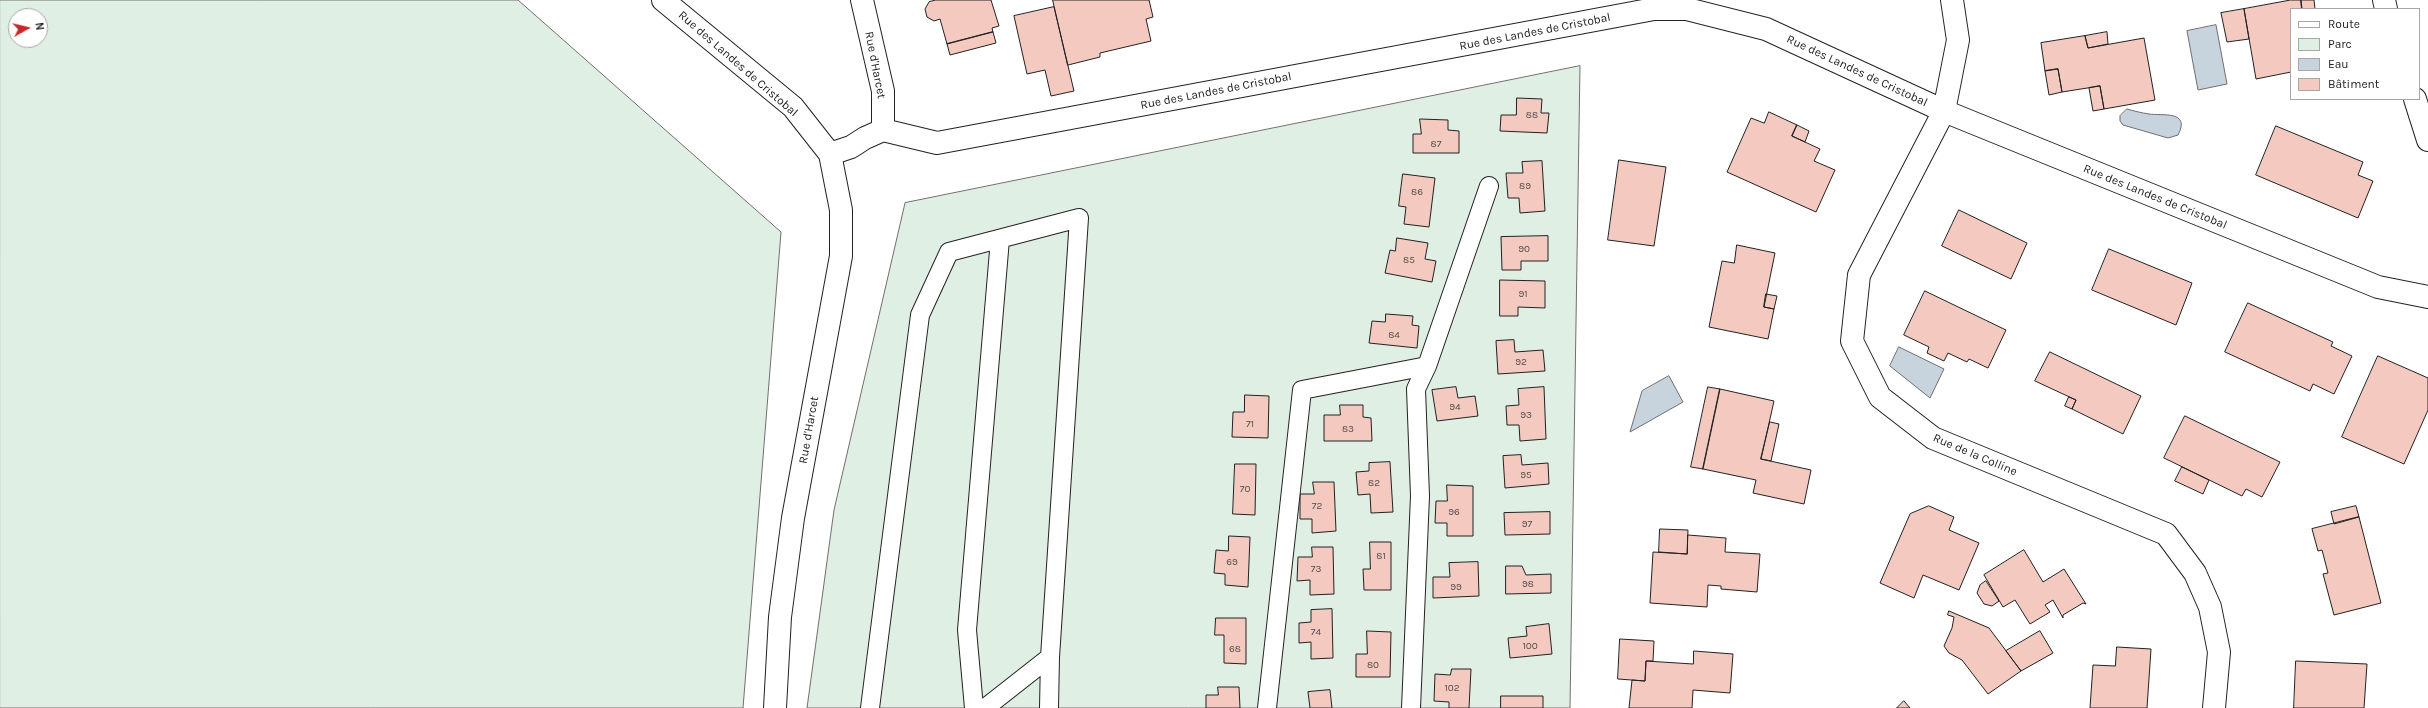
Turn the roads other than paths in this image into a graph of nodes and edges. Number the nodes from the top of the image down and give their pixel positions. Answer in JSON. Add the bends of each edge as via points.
{"nodes":[{"id":1,"x":663,"y":0,"type":"edge"},
{"id":2,"x":862,"y":0,"type":"edge"},
{"id":3,"x":1952,"y":0,"type":"edge"},
{"id":4,"x":2415,"y":100,"type":"edge"},
{"id":5,"x":1944,"y":111,"type":"junction"},
{"id":6,"x":883,"y":130,"type":"junction"},
{"id":7,"x":2428,"y":140,"type":"edge"},
{"id":8,"x":830,"y":154,"type":"junction"},
{"id":9,"x":1489,"y":186,"type":"dead end"},
{"id":10,"x":1000,"y":239,"type":"junction"},
{"id":11,"x":2428,"y":297,"type":"edge"},
{"id":12,"x":1427,"y":366,"type":"junction"},
{"id":13,"x":1050,"y":657,"type":"junction"},
{"id":14,"x":776,"y":708,"type":"edge"},
{"id":15,"x":870,"y":708,"type":"edge"},
{"id":16,"x":974,"y":708,"type":"edge"},
{"id":17,"x":985,"y":708,"type":"edge"},
{"id":18,"x":1049,"y":708,"type":"edge"},
{"id":19,"x":1267,"y":708,"type":"edge"},
{"id":20,"x":1411,"y":708,"type":"edge"},
{"id":21,"x":2214,"y":708,"type":"edge"}],
"edges":[{"from":1,"to":8,"type":"street","name":"Rue des Landes de Cristobal","via":[[793,107]]},
{"from":2,"to":6,"type":"street","name":"Rue d'Harcet","via":[[883,91]]},
{"from":3,"to":5,"type":"street","name":"Rue de la Colline","via":[[1958,40]]},
{"from":4,"to":7,"type":"street"},
{"from":5,"to":6,"type":"street","name":"Rue des Landes de Cristobal","via":[[1766,29],[1687,9],[1654,10],[937,143]]},
{"from":5,"to":11,"type":"street","name":"Rue des Landes de Cristobal","via":[[2378,287]]},
{"from":5,"to":21,"type":"street","name":"Rue de la Colline","via":[[1859,275],[1852,341],[1880,397],[1933,438],[2166,534],[2196,573],[2210,607],[2219,652]]},
{"from":6,"to":8,"type":"street","via":[[851,147]]},
{"from":8,"to":14,"type":"street","name":"Rue d'Harcet","via":[[842,210],[840,256],[793,518],[780,617]]},
{"from":9,"to":12,"type":"lane"},
{"from":10,"to":13,"type":"lane","via":[[1079,218]]},
{"from":10,"to":15,"type":"lane","via":[[949,252],[920,315]]},
{"from":10,"to":16,"type":"lane","via":[[967,630]]},
{"from":12,"to":19,"type":"lane","via":[[1302,390]]},
{"from":12,"to":20,"type":"lane","via":[[1416,389],[1420,496]]},
{"from":13,"to":17,"type":"lane"},
{"from":13,"to":18,"type":"lane"}]}
